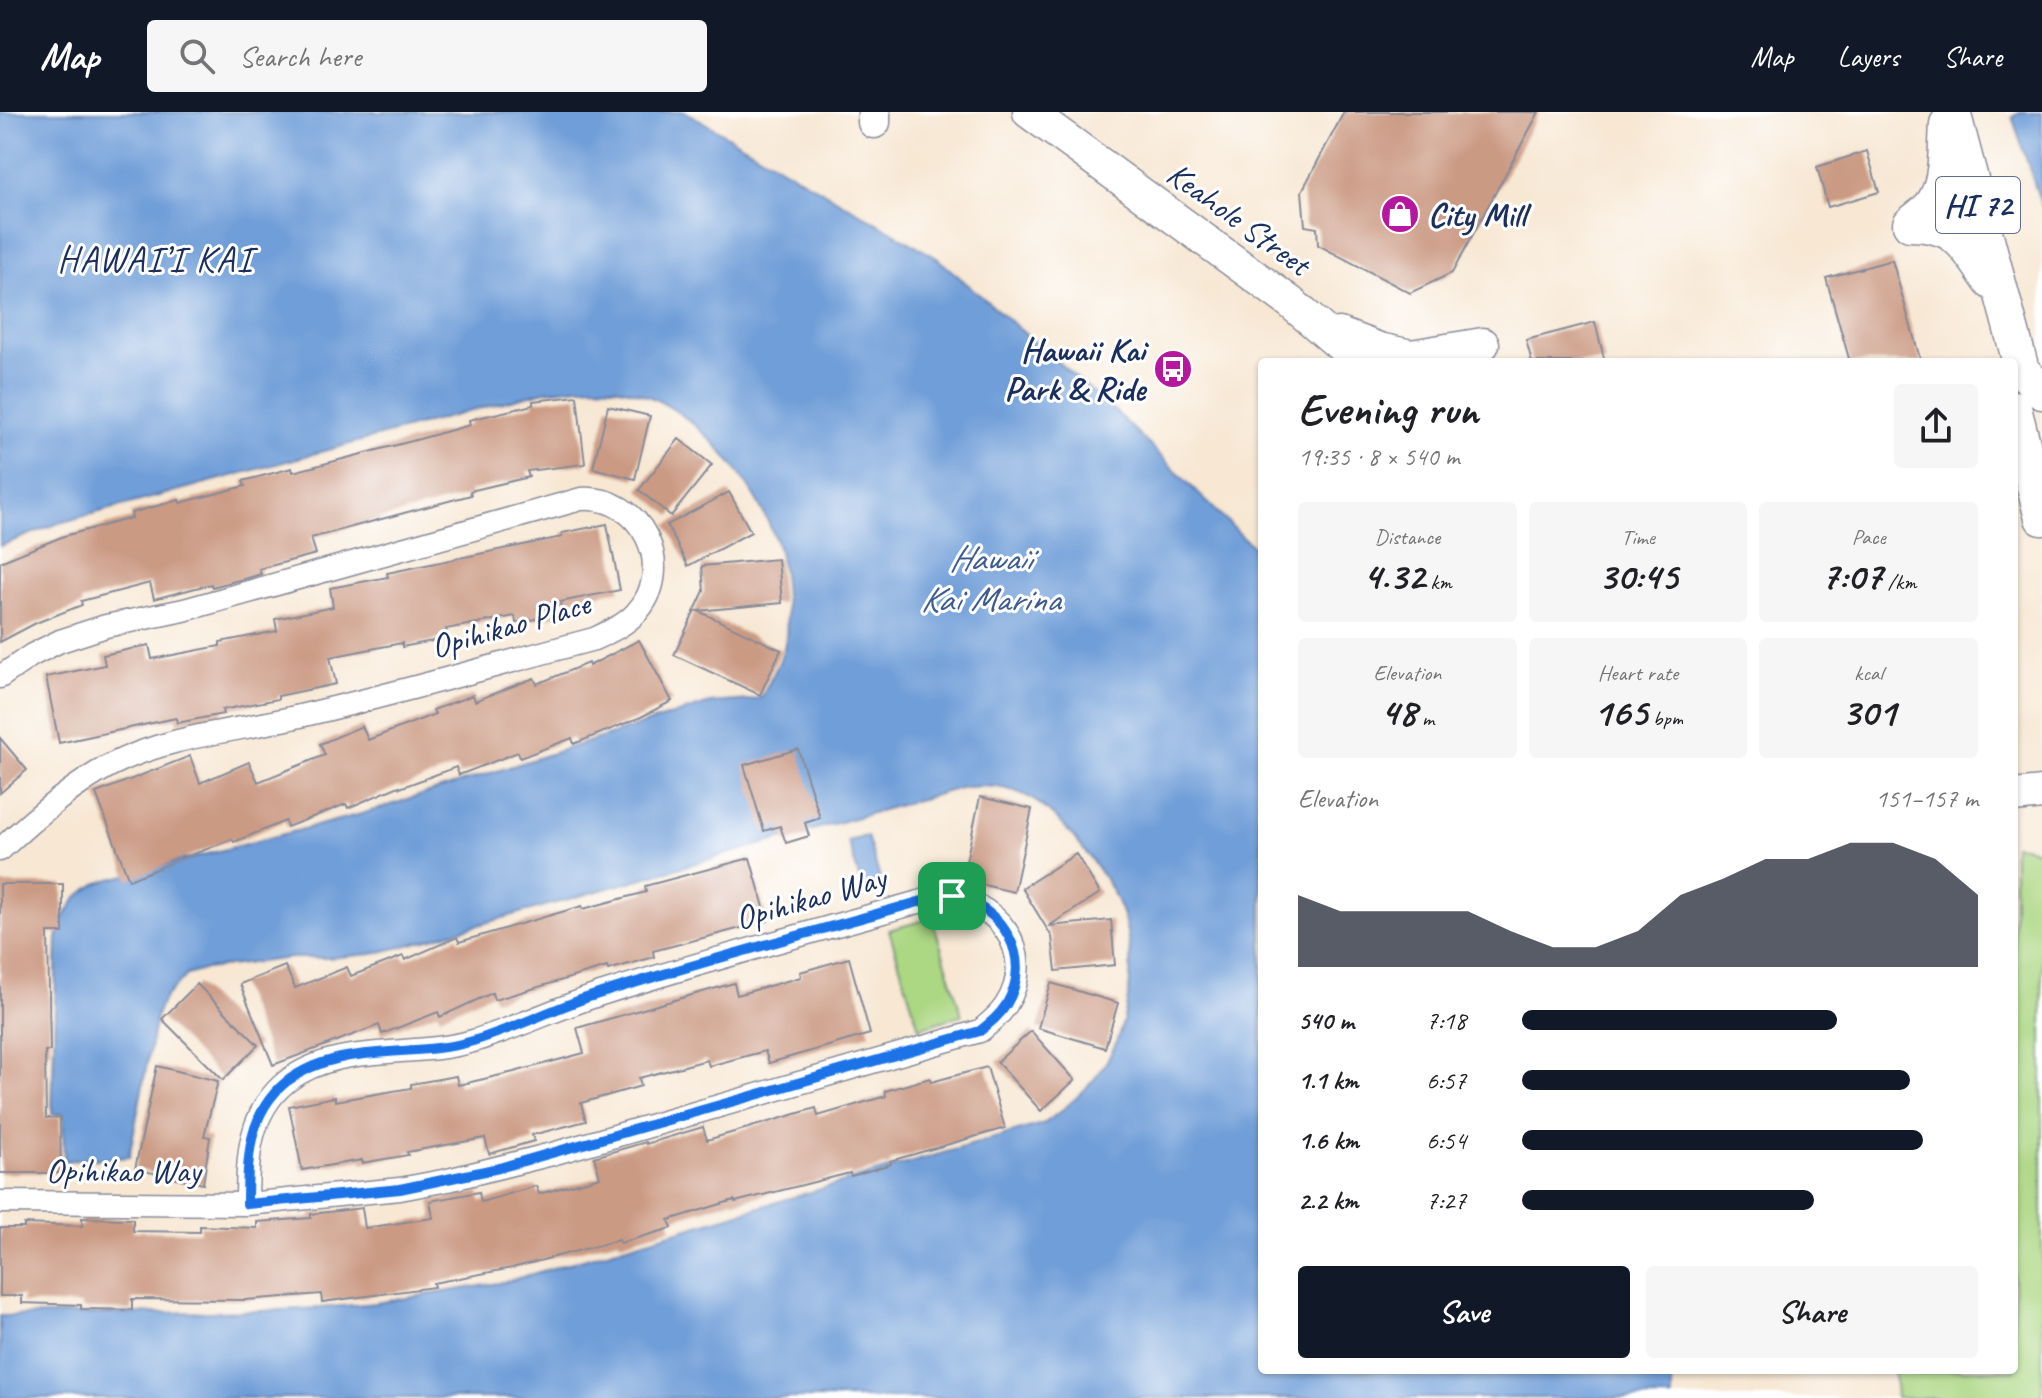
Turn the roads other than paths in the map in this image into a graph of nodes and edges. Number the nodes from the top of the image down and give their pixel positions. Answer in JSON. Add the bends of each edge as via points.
{"nodes":[{"id":1,"x":1029,"y":112,"type":"edge"},
{"id":2,"x":1951,"y":112,"type":"edge"},
{"id":3,"x":2003,"y":298,"type":"junction"},
{"id":4,"x":1320,"y":327,"type":"junction"},
{"id":5,"x":1331,"y":358,"type":"edge"},
{"id":6,"x":1355,"y":358,"type":"edge"},
{"id":7,"x":1478,"y":358,"type":"edge"},
{"id":8,"x":2032,"y":381,"type":"edge"},
{"id":9,"x":2018,"y":401,"type":"edge"},
{"id":10,"x":2018,"y":423,"type":"edge"},
{"id":11,"x":2042,"y":518,"type":"edge"},
{"id":12,"x":0,"y":677,"type":"edge"},
{"id":13,"x":2042,"y":793,"type":"edge"},
{"id":14,"x":2018,"y":796,"type":"edge"},
{"id":15,"x":0,"y":850,"type":"edge"},
{"id":16,"x":0,"y":1202,"type":"edge"},
{"id":17,"x":247,"y":1204,"type":"junction"}],
"edges":[{"from":1,"to":4,"type":"main road","name":"Keahole Street"},
{"from":2,"to":3,"type":"main road","number":"HI 72"},
{"from":2,"to":3,"type":"main road","via":[[1938,189],[1932,205],[1910,224],[1949,230]]},
{"from":3,"to":8,"type":"main road","number":"HI 72"},
{"from":4,"to":5,"type":"main road"},
{"from":4,"to":6,"type":"main road","name":"Keahole Street"},
{"from":4,"to":7,"type":"main road","via":[[1411,356],[1483,344]]},
{"from":8,"to":9,"type":"main road","number":"HI 72"},
{"from":10,"to":11,"type":"main road","number":"HI 72"},
{"from":12,"to":15,"type":"street","name":"Opihikao Place","via":[[60,641],[106,626],[184,610],[581,499],[620,508],[651,542],[654,571],[649,592],[636,614],[611,632],[412,688],[136,754],[84,782]]},
{"from":13,"to":14,"type":"main road"},
{"from":16,"to":17,"type":"street","name":"Opihikao Way"},
{"from":17,"to":17,"type":"street","name":"Opihikao Way","via":[[247,1166],[258,1119],[284,1084],[317,1064],[471,1042],[580,1000],[936,897],[979,904],[1012,941],[1017,972],[1007,1004],[980,1031],[963,1038],[461,1177],[352,1195]]}]}
